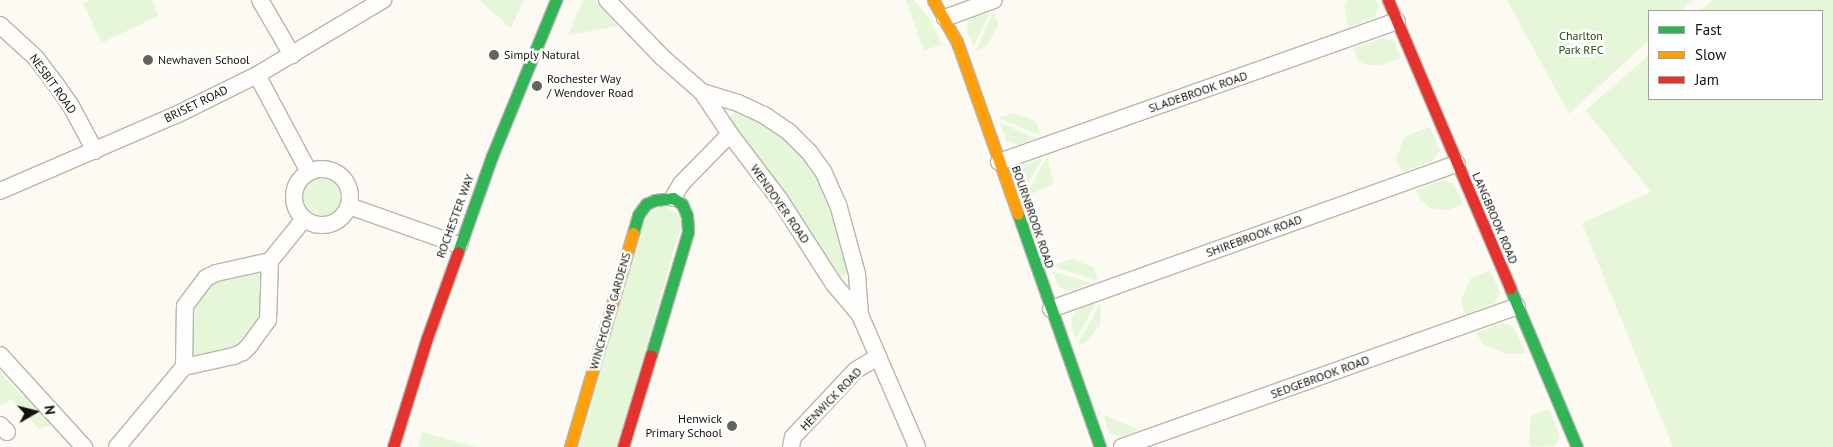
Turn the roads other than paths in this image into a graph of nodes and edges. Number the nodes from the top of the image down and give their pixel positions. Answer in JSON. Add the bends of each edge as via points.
{"nodes":[{"id":1,"x":260,"y":0,"type":"edge"},
{"id":2,"x":383,"y":0,"type":"edge"},
{"id":3,"x":556,"y":0,"type":"edge"},
{"id":4,"x":607,"y":0,"type":"edge"},
{"id":5,"x":933,"y":0,"type":"edge"},
{"id":6,"x":994,"y":0,"type":"edge"},
{"id":7,"x":1388,"y":0,"type":"edge"},
{"id":8,"x":945,"y":18,"type":"junction"},
{"id":9,"x":1396,"y":21,"type":"junction"},
{"id":10,"x":0,"y":25,"type":"edge"},
{"id":11,"x":292,"y":55,"type":"junction"},
{"id":12,"x":257,"y":75,"type":"junction"},
{"id":13,"x":702,"y":92,"type":"junction"},
{"id":14,"x":730,"y":134,"type":"junction"},
{"id":15,"x":95,"y":151,"type":"junction"},
{"id":16,"x":999,"y":162,"type":"junction"},
{"id":17,"x":1456,"y":164,"type":"junction"},
{"id":18,"x":309,"y":172,"type":"junction"},
{"id":19,"x":0,"y":191,"type":"edge"},
{"id":20,"x":673,"y":198,"type":"junction"},
{"id":21,"x":349,"y":206,"type":"junction"},
{"id":22,"x":304,"y":219,"type":"junction"},
{"id":23,"x":459,"y":245,"type":"junction"},
{"id":24,"x":270,"y":261,"type":"junction"},
{"id":25,"x":1517,"y":306,"type":"junction"},
{"id":26,"x":1050,"y":309,"type":"junction"},
{"id":27,"x":860,"y":315,"type":"junction"},
{"id":28,"x":0,"y":355,"type":"edge"},
{"id":29,"x":878,"y":357,"type":"junction"},
{"id":30,"x":184,"y":367,"type":"junction"},
{"id":31,"x":84,"y":447,"type":"edge"},
{"id":32,"x":118,"y":447,"type":"edge"},
{"id":33,"x":393,"y":447,"type":"edge"},
{"id":34,"x":570,"y":447,"type":"edge"},
{"id":35,"x":623,"y":447,"type":"edge"},
{"id":36,"x":790,"y":447,"type":"edge"},
{"id":37,"x":917,"y":447,"type":"edge"},
{"id":38,"x":1100,"y":447,"type":"edge"},
{"id":39,"x":1122,"y":447,"type":"edge"},
{"id":40,"x":1577,"y":447,"type":"edge"}],
"edges":[{"from":1,"to":11,"type":"street"},
{"from":2,"to":11,"type":"street","name":"BRISET ROAD"},
{"from":3,"to":23,"type":"street","name":"ROCHESTER WAY"},
{"from":4,"to":13,"type":"street","name":"WENDOVER ROAD","via":[[662,58]]},
{"from":5,"to":8,"type":"street","name":"BOURNBROOK ROAD"},
{"from":6,"to":8,"type":"street"},
{"from":7,"to":9,"type":"street","name":"LANGBROOK ROAD"},
{"from":8,"to":16,"type":"street","name":"BOURNBROOK ROAD","via":[[956,40]]},
{"from":9,"to":16,"type":"street","name":"SLADEBROOK ROAD"},
{"from":9,"to":17,"type":"street","name":"LANGBROOK ROAD"},
{"from":10,"to":15,"type":"street","name":"NESBIT ROAD","via":[[36,58],[71,106]]},
{"from":11,"to":12,"type":"street","name":"BRISET ROAD"},
{"from":12,"to":15,"type":"street","name":"BRISET ROAD"},
{"from":12,"to":18,"type":"street"},
{"from":13,"to":14,"type":"street","name":"WENDOVER ROAD"},
{"from":13,"to":27,"type":"street","name":"WENDOVER ROAD","via":[[764,115],[789,132],[823,170],[838,204],[857,274]]},
{"from":14,"to":20,"type":"street","via":[[681,184]]},
{"from":14,"to":27,"type":"street","name":"WENDOVER ROAD","via":[[780,200],[833,283]]},
{"from":15,"to":19,"type":"street","name":"BRISET ROAD"},
{"from":16,"to":26,"type":"street","name":"BOURNBROOK ROAD"},
{"from":17,"to":25,"type":"street","name":"LANGBROOK ROAD"},
{"from":17,"to":26,"type":"street","name":"SHIREBROOK ROAD"},
{"from":18,"to":21,"type":"street","via":[[327,169],[344,179],[349,187]]},
{"from":18,"to":22,"type":"street","via":[[296,185],[293,194],[294,204]]},
{"from":20,"to":34,"type":"street","name":"WINCHCOMB GARDENS","via":[[646,204],[638,215]]},
{"from":20,"to":35,"type":"street","via":[[682,204],[688,232]]},
{"from":21,"to":22,"type":"street","via":[[345,214],[330,224],[312,224]]},
{"from":21,"to":23,"type":"street"},
{"from":22,"to":24,"type":"street"},
{"from":23,"to":33,"type":"street","name":"ROCHESTER WAY"},
{"from":24,"to":30,"type":"street","via":[[268,320],[260,333],[243,352]]},
{"from":24,"to":30,"type":"street","via":[[206,278],[185,306]]},
{"from":25,"to":39,"type":"street","name":"SEDGEBROOK ROAD"},
{"from":25,"to":40,"type":"street","name":"LANGBROOK ROAD"},
{"from":26,"to":38,"type":"street","name":"BOURNBROOK ROAD"},
{"from":27,"to":29,"type":"street","name":"WENDOVER ROAD"},
{"from":28,"to":31,"type":"street"},
{"from":29,"to":36,"type":"street","name":"HENWICK ROAD","via":[[856,370],[793,437]]},
{"from":29,"to":37,"type":"street","name":"WENDOVER ROAD"},
{"from":30,"to":32,"type":"street"}]}
